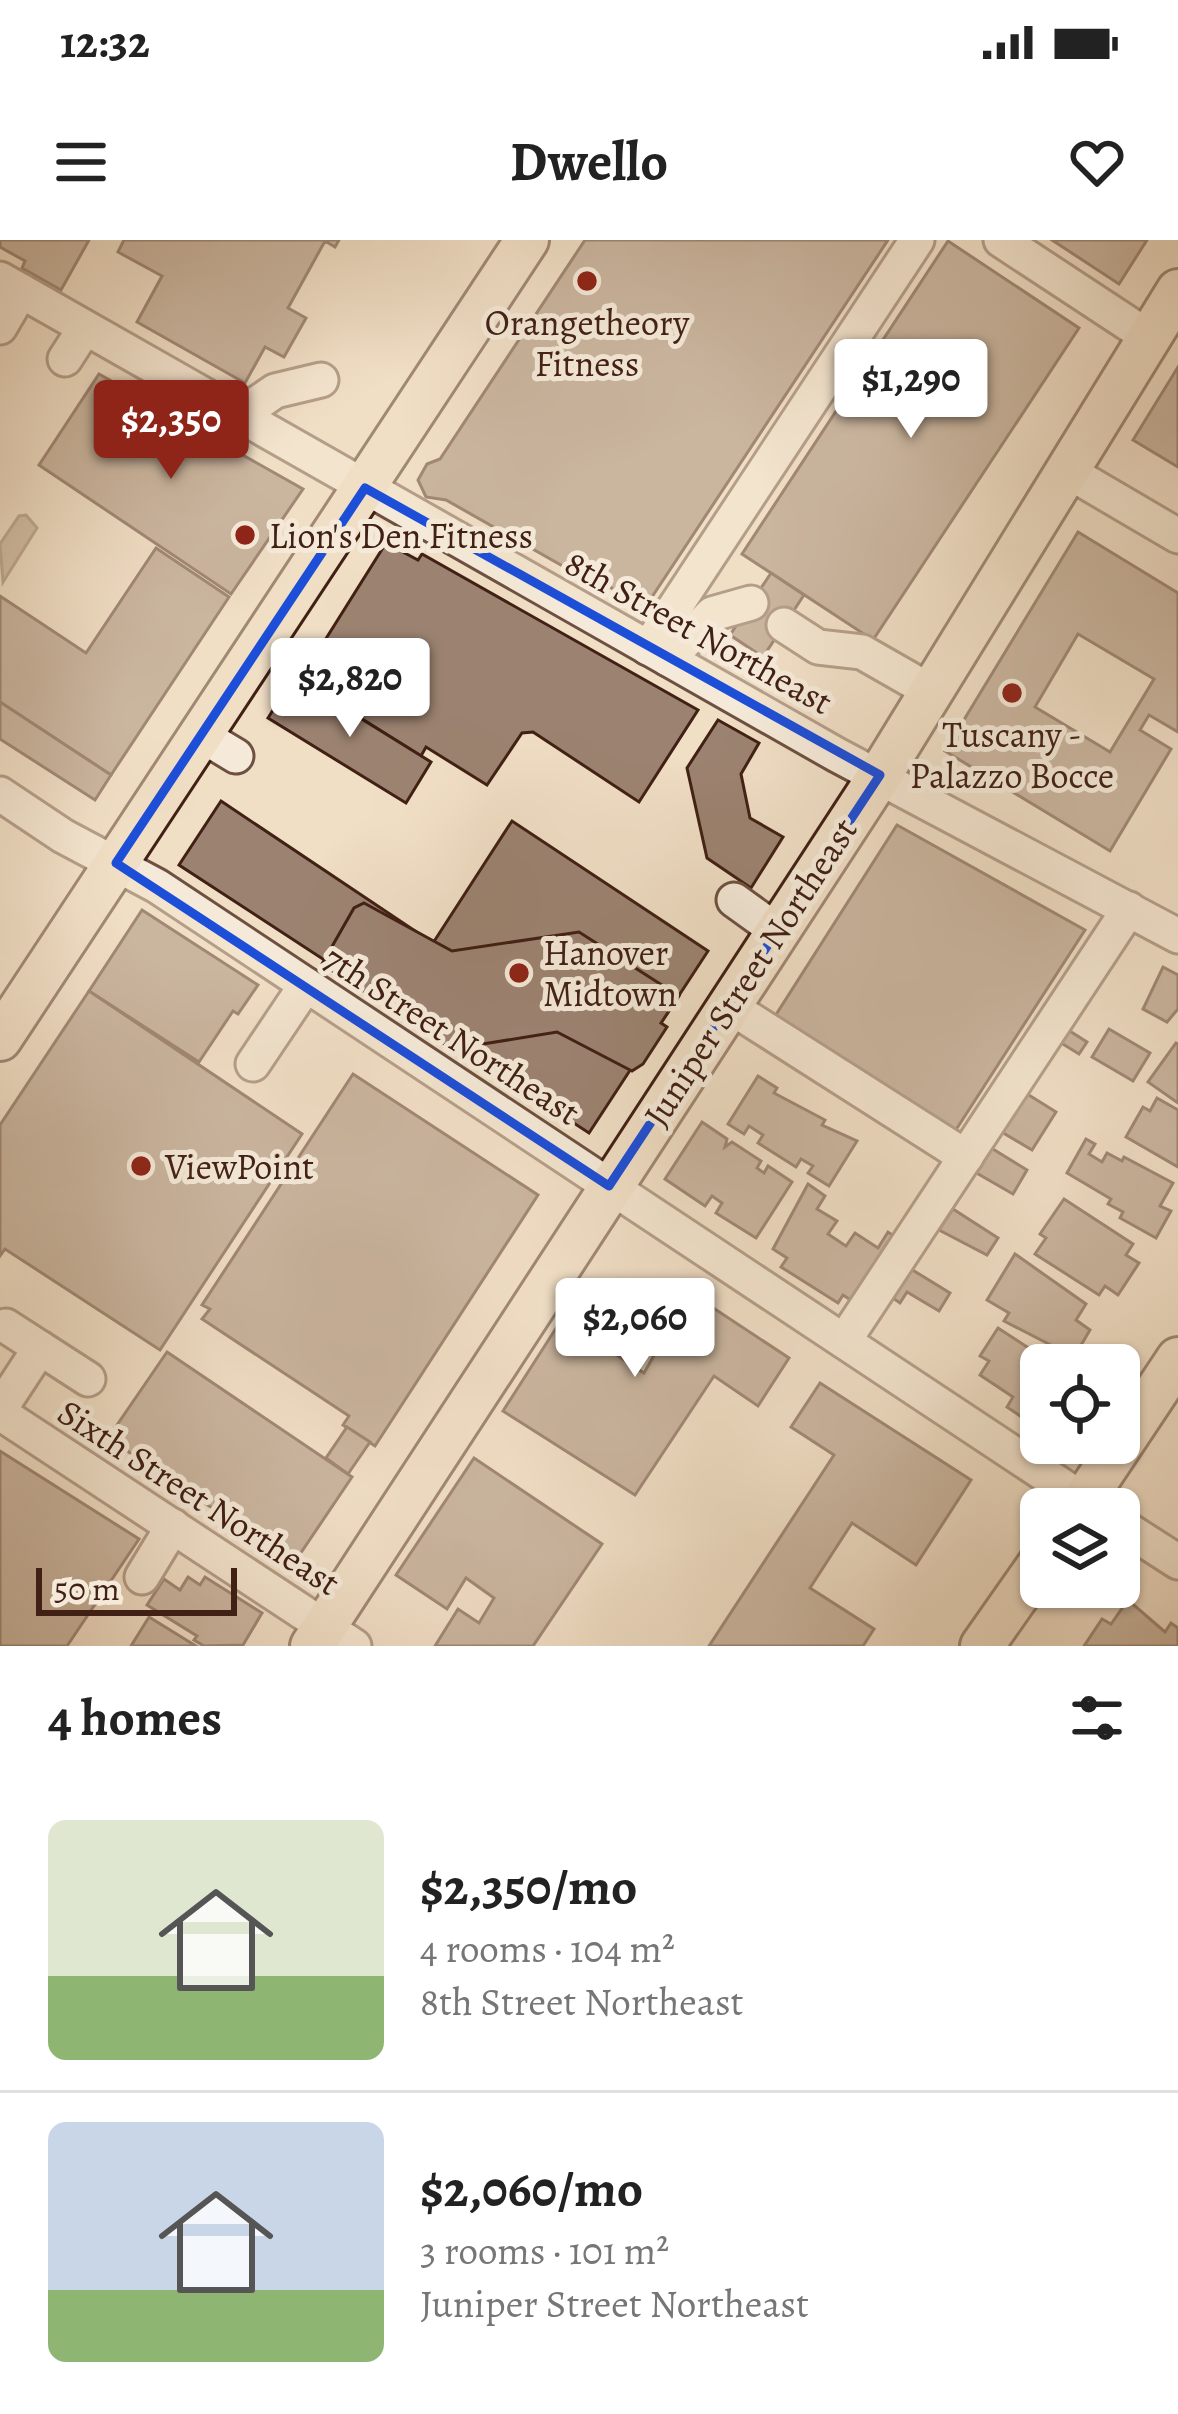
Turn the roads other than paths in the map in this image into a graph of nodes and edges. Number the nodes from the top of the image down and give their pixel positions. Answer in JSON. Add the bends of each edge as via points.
{"nodes":[{"id":1,"x":527,"y":240,"type":"edge"},
{"id":2,"x":917,"y":240,"type":"edge"},
{"id":3,"x":1001,"y":240,"type":"edge"},
{"id":4,"x":10,"y":285,"type":"edge"},
{"id":5,"x":1178,"y":292,"type":"edge"},
{"id":6,"x":0,"y":328,"type":"edge"},
{"id":7,"x":85,"y":328,"type":"junction"},
{"id":8,"x":1150,"y":338,"type":"junction"},
{"id":9,"x":65,"y":358,"type":"dead end"},
{"id":10,"x":320,"y":380,"type":"dead end"},
{"id":11,"x":239,"y":416,"type":"junction"},
{"id":12,"x":1069,"y":472,"type":"junction"},
{"id":13,"x":365,"y":488,"type":"junction"},
{"id":14,"x":1178,"y":536,"type":"edge"},
{"id":15,"x":751,"y":603,"type":"dead end"},
{"id":16,"x":784,"y":625,"type":"dead end"},
{"id":17,"x":658,"y":653,"type":"junction"},
{"id":18,"x":932,"y":692,"type":"junction"},
{"id":19,"x":880,"y":775,"type":"junction"},
{"id":20,"x":0,"y":794,"type":"edge"},
{"id":21,"x":116,"y":863,"type":"junction"},
{"id":22,"x":734,"y":899,"type":"dead end"},
{"id":23,"x":1129,"y":909,"type":"junction"},
{"id":24,"x":777,"y":931,"type":"junction"},
{"id":25,"x":1178,"y":936,"type":"edge"},
{"id":26,"x":306,"y":986,"type":"junction"},
{"id":27,"x":730,"y":1006,"type":"junction"},
{"id":28,"x":0,"y":1039,"type":"edge"},
{"id":29,"x":253,"y":1064,"type":"dead end"},
{"id":30,"x":966,"y":1157,"type":"junction"},
{"id":31,"x":609,"y":1186,"type":"junction"},
{"id":32,"x":6,"y":1325,"type":"dead end"},
{"id":33,"x":844,"y":1341,"type":"junction"},
{"id":34,"x":40,"y":1348,"type":"junction"},
{"id":35,"x":1178,"y":1359,"type":"edge"},
{"id":36,"x":88,"y":1379,"type":"dead end"},
{"id":37,"x":0,"y":1411,"type":"edge"},
{"id":38,"x":1061,"y":1488,"type":"edge"},
{"id":39,"x":1106,"y":1488,"type":"edge"},
{"id":40,"x":173,"y":1526,"type":"junction"},
{"id":41,"x":1140,"y":1538,"type":"edge"},
{"id":42,"x":1178,"y":1562,"type":"edge"},
{"id":43,"x":142,"y":1577,"type":"dead end"},
{"id":44,"x":1020,"y":1592,"type":"edge"},
{"id":45,"x":331,"y":1640,"type":"edge"},
{"id":46,"x":982,"y":1646,"type":"edge"}],
"edges":[{"from":1,"to":13,"type":"main road"},
{"from":2,"to":17,"type":"street"},
{"from":3,"to":8,"type":"street"},
{"from":4,"to":6,"type":"street"},
{"from":4,"to":7,"type":"street","name":"8th Street Northeast"},
{"from":5,"to":8,"type":"main road","name":"Juniper Street Northeast"},
{"from":7,"to":9,"type":"street"},
{"from":7,"to":11,"type":"street","name":"8th Street Northeast"},
{"from":8,"to":12,"type":"main road","name":"Juniper Street Northeast"},
{"from":10,"to":11,"type":"street","via":[[275,391]]},
{"from":11,"to":13,"type":"street","name":"8th Street Northeast"},
{"from":12,"to":14,"type":"street"},
{"from":12,"to":18,"type":"main road","name":"Juniper Street Northeast"},
{"from":13,"to":17,"type":"street","name":"8th Street Northeast"},
{"from":13,"to":21,"type":"main road","via":[[219,746]]},
{"from":15,"to":17,"type":"street","via":[[712,614]]},
{"from":16,"to":18,"type":"street","via":[[818,647],[862,652]]},
{"from":17,"to":19,"type":"street","name":"8th Street Northeast"},
{"from":18,"to":19,"type":"main road","name":"Juniper Street Northeast"},
{"from":19,"to":23,"type":"street","name":"8th Street Northeast"},
{"from":19,"to":24,"type":"main road","name":"Juniper Street Northeast"},
{"from":20,"to":21,"type":"street","name":"7th Street Northeast"},
{"from":21,"to":26,"type":"street","name":"7th Street Northeast"},
{"from":21,"to":28,"type":"main road"},
{"from":22,"to":24,"type":"street"},
{"from":23,"to":25,"type":"street","name":"8th Street Northeast"},
{"from":23,"to":30,"type":"street"},
{"from":24,"to":27,"type":"main road","name":"Juniper Street Northeast"},
{"from":26,"to":29,"type":"street"},
{"from":26,"to":31,"type":"street","name":"7th Street Northeast"},
{"from":27,"to":30,"type":"street"},
{"from":27,"to":31,"type":"main road","name":"Juniper Street Northeast"},
{"from":30,"to":33,"type":"street"},
{"from":31,"to":33,"type":"street","name":"7th Street Northeast"},
{"from":31,"to":45,"type":"main road","name":"Juniper Street Northeast"},
{"from":32,"to":34,"type":"street"},
{"from":33,"to":38,"type":"street","name":"7th Street Northeast"},
{"from":34,"to":36,"type":"street"},
{"from":34,"to":37,"type":"street"},
{"from":35,"to":39,"type":"main road"},
{"from":37,"to":40,"type":"street","name":"Sixth Street Northeast"},
{"from":40,"to":43,"type":"street"},
{"from":40,"to":45,"type":"street","name":"Sixth Street Northeast"},
{"from":41,"to":42,"type":"street","name":"7th Street Northeast"},
{"from":44,"to":46,"type":"main road"}]}
